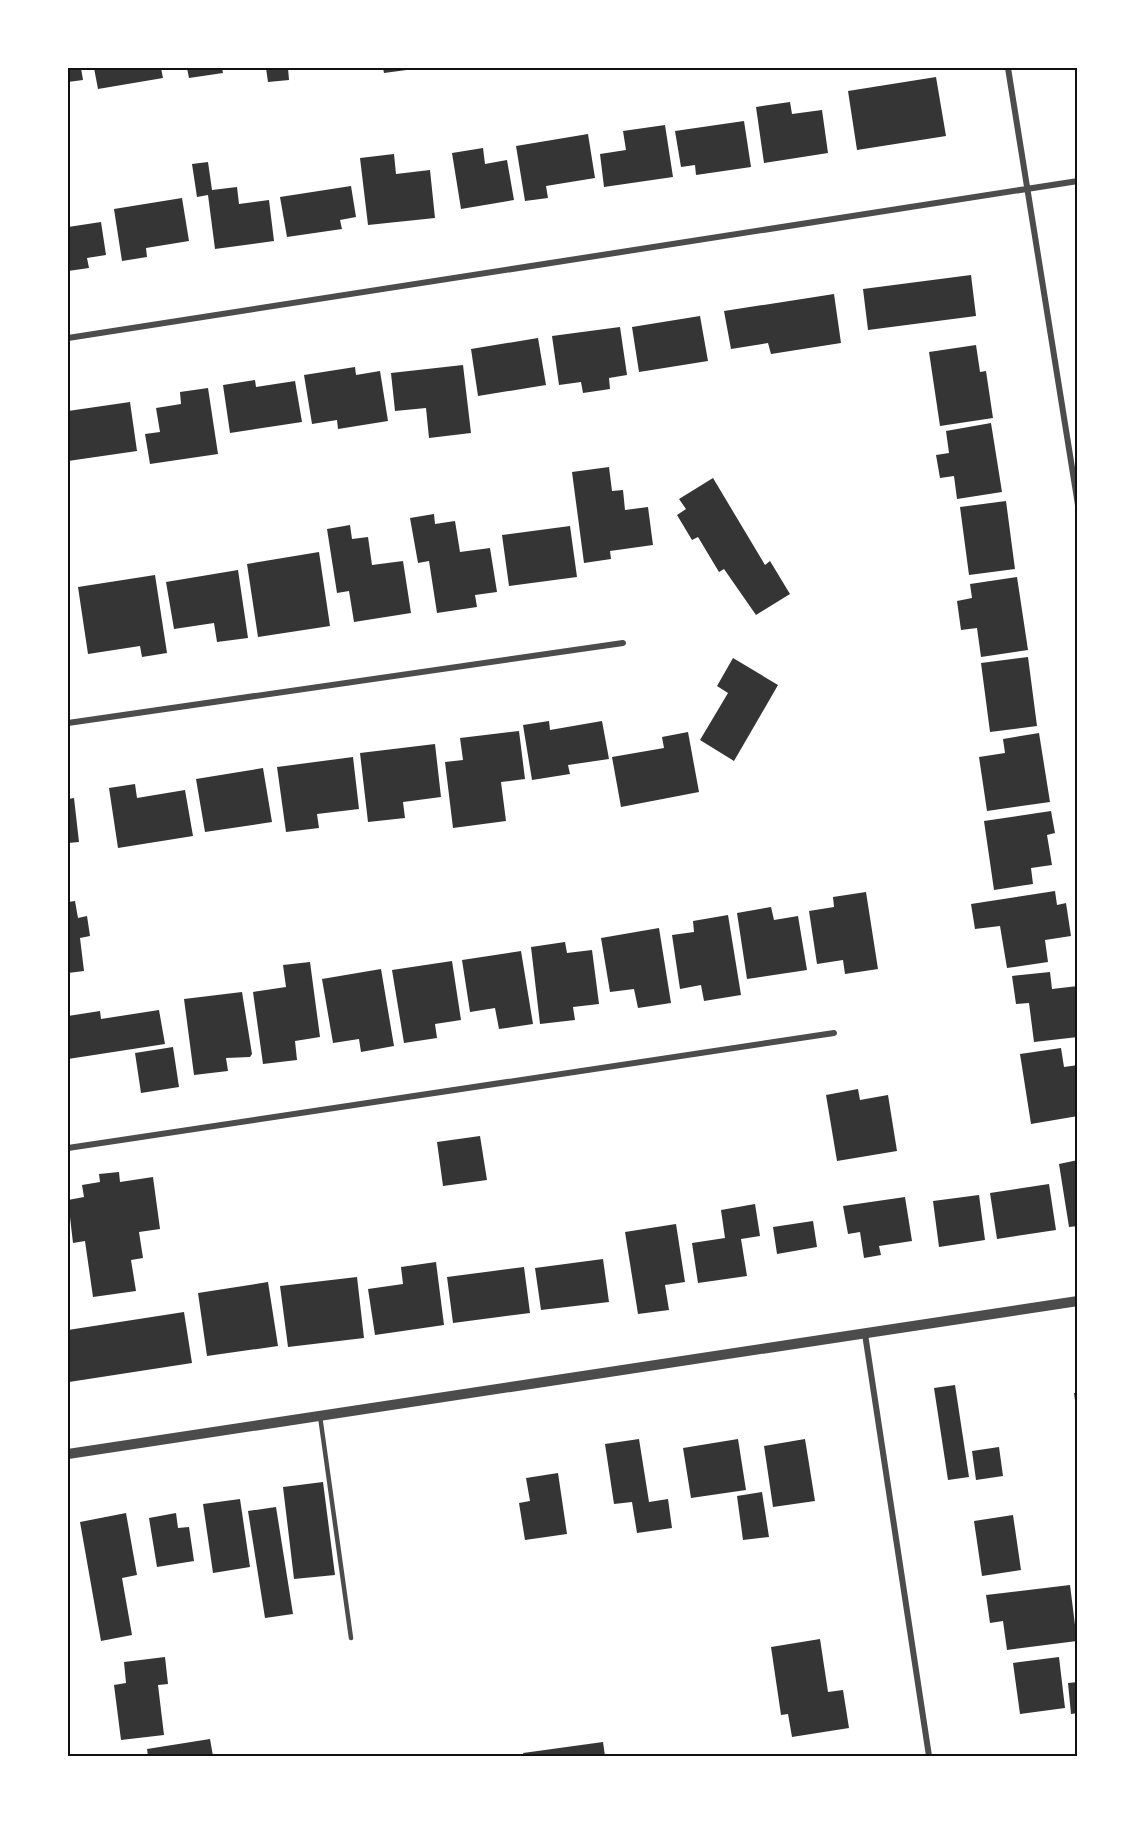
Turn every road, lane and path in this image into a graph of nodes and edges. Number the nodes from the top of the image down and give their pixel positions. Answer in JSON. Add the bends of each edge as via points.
{"nodes":[{"id":1,"x":1008,"y":68,"type":"edge"},
{"id":2,"x":1077,"y":181,"type":"edge"},
{"id":3,"x":1028,"y":189,"type":"junction"},
{"id":4,"x":68,"y":338,"type":"edge"},
{"id":5,"x":1077,"y":505,"type":"edge"},
{"id":6,"x":623,"y":643,"type":"dead end"},
{"id":7,"x":68,"y":723,"type":"edge"},
{"id":8,"x":834,"y":1033,"type":"dead end"},
{"id":9,"x":68,"y":1148,"type":"edge"},
{"id":10,"x":1077,"y":1301,"type":"edge"},
{"id":11,"x":865,"y":1334,"type":"junction"},
{"id":12,"x":320,"y":1416,"type":"junction"},
{"id":13,"x":68,"y":1454,"type":"edge"},
{"id":14,"x":351,"y":1638,"type":"dead end"},
{"id":15,"x":929,"y":1756,"type":"edge"}],
"edges":[{"from":1,"to":3,"type":"street"},
{"from":2,"to":3,"type":"street"},
{"from":3,"to":4,"type":"street"},
{"from":3,"to":5,"type":"street"},
{"from":6,"to":7,"type":"street"},
{"from":8,"to":9,"type":"street"},
{"from":10,"to":11,"type":"street"},
{"from":11,"to":12,"type":"street"},
{"from":11,"to":15,"type":"street"},
{"from":12,"to":13,"type":"street"},
{"from":12,"to":14,"type":"lane"}]}
